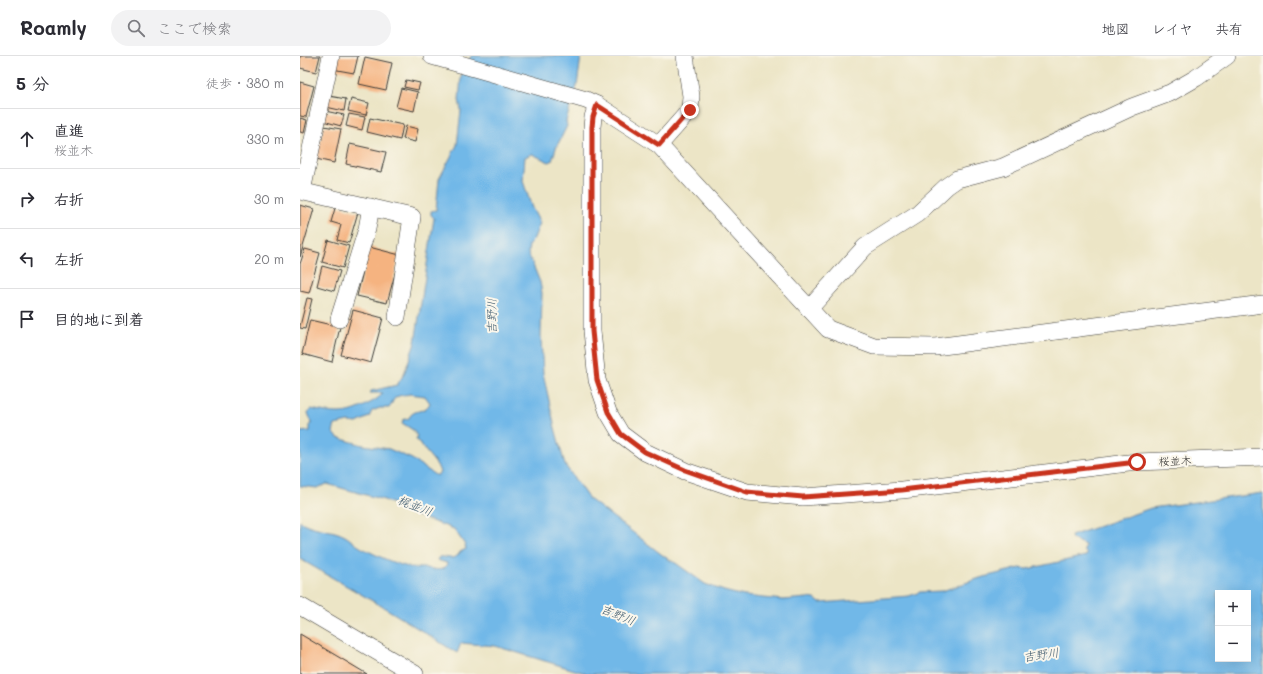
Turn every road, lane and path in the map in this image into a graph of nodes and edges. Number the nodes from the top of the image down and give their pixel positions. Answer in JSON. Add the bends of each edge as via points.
{"nodes":[{"id":1,"x":331,"y":56,"type":"edge"},
{"id":2,"x":432,"y":56,"type":"edge"},
{"id":3,"x":685,"y":56,"type":"edge"},
{"id":4,"x":1227,"y":56,"type":"edge"},
{"id":5,"x":591,"y":102,"type":"junction"},
{"id":6,"x":659,"y":145,"type":"junction"},
{"id":7,"x":301,"y":191,"type":"edge"},
{"id":8,"x":371,"y":207,"type":"junction"},
{"id":9,"x":1263,"y":304,"type":"edge"},
{"id":10,"x":809,"y":309,"type":"junction"},
{"id":11,"x":397,"y":317,"type":"dead end"},
{"id":12,"x":339,"y":319,"type":"dead end"},
{"id":13,"x":1263,"y":457,"type":"edge"},
{"id":14,"x":300,"y":606,"type":"edge"},
{"id":15,"x":415,"y":674,"type":"edge"}],
"edges":[{"from":1,"to":7,"type":"street"},
{"from":2,"to":5,"type":"street"},
{"from":3,"to":6,"type":"street","via":[[691,96],[690,110]]},
{"from":4,"to":10,"type":"street","via":[[1170,93],[1132,107],[1003,167],[957,179],[917,214],[865,247]]},
{"from":5,"to":6,"type":"street"},
{"from":5,"to":13,"type":"street","name":"桜並木","via":[[592,331],[597,380],[608,412],[621,434],[645,452],[685,470],[747,492],[803,497],[902,490],[1137,462]]},
{"from":6,"to":10,"type":"street"},
{"from":7,"to":8,"type":"street"},
{"from":8,"to":11,"type":"street","via":[[412,217]]},
{"from":8,"to":12,"type":"street","via":[[367,229]]},
{"from":9,"to":10,"type":"street","via":[[935,347],[874,346],[828,329]]},
{"from":14,"to":15,"type":"street"}]}
